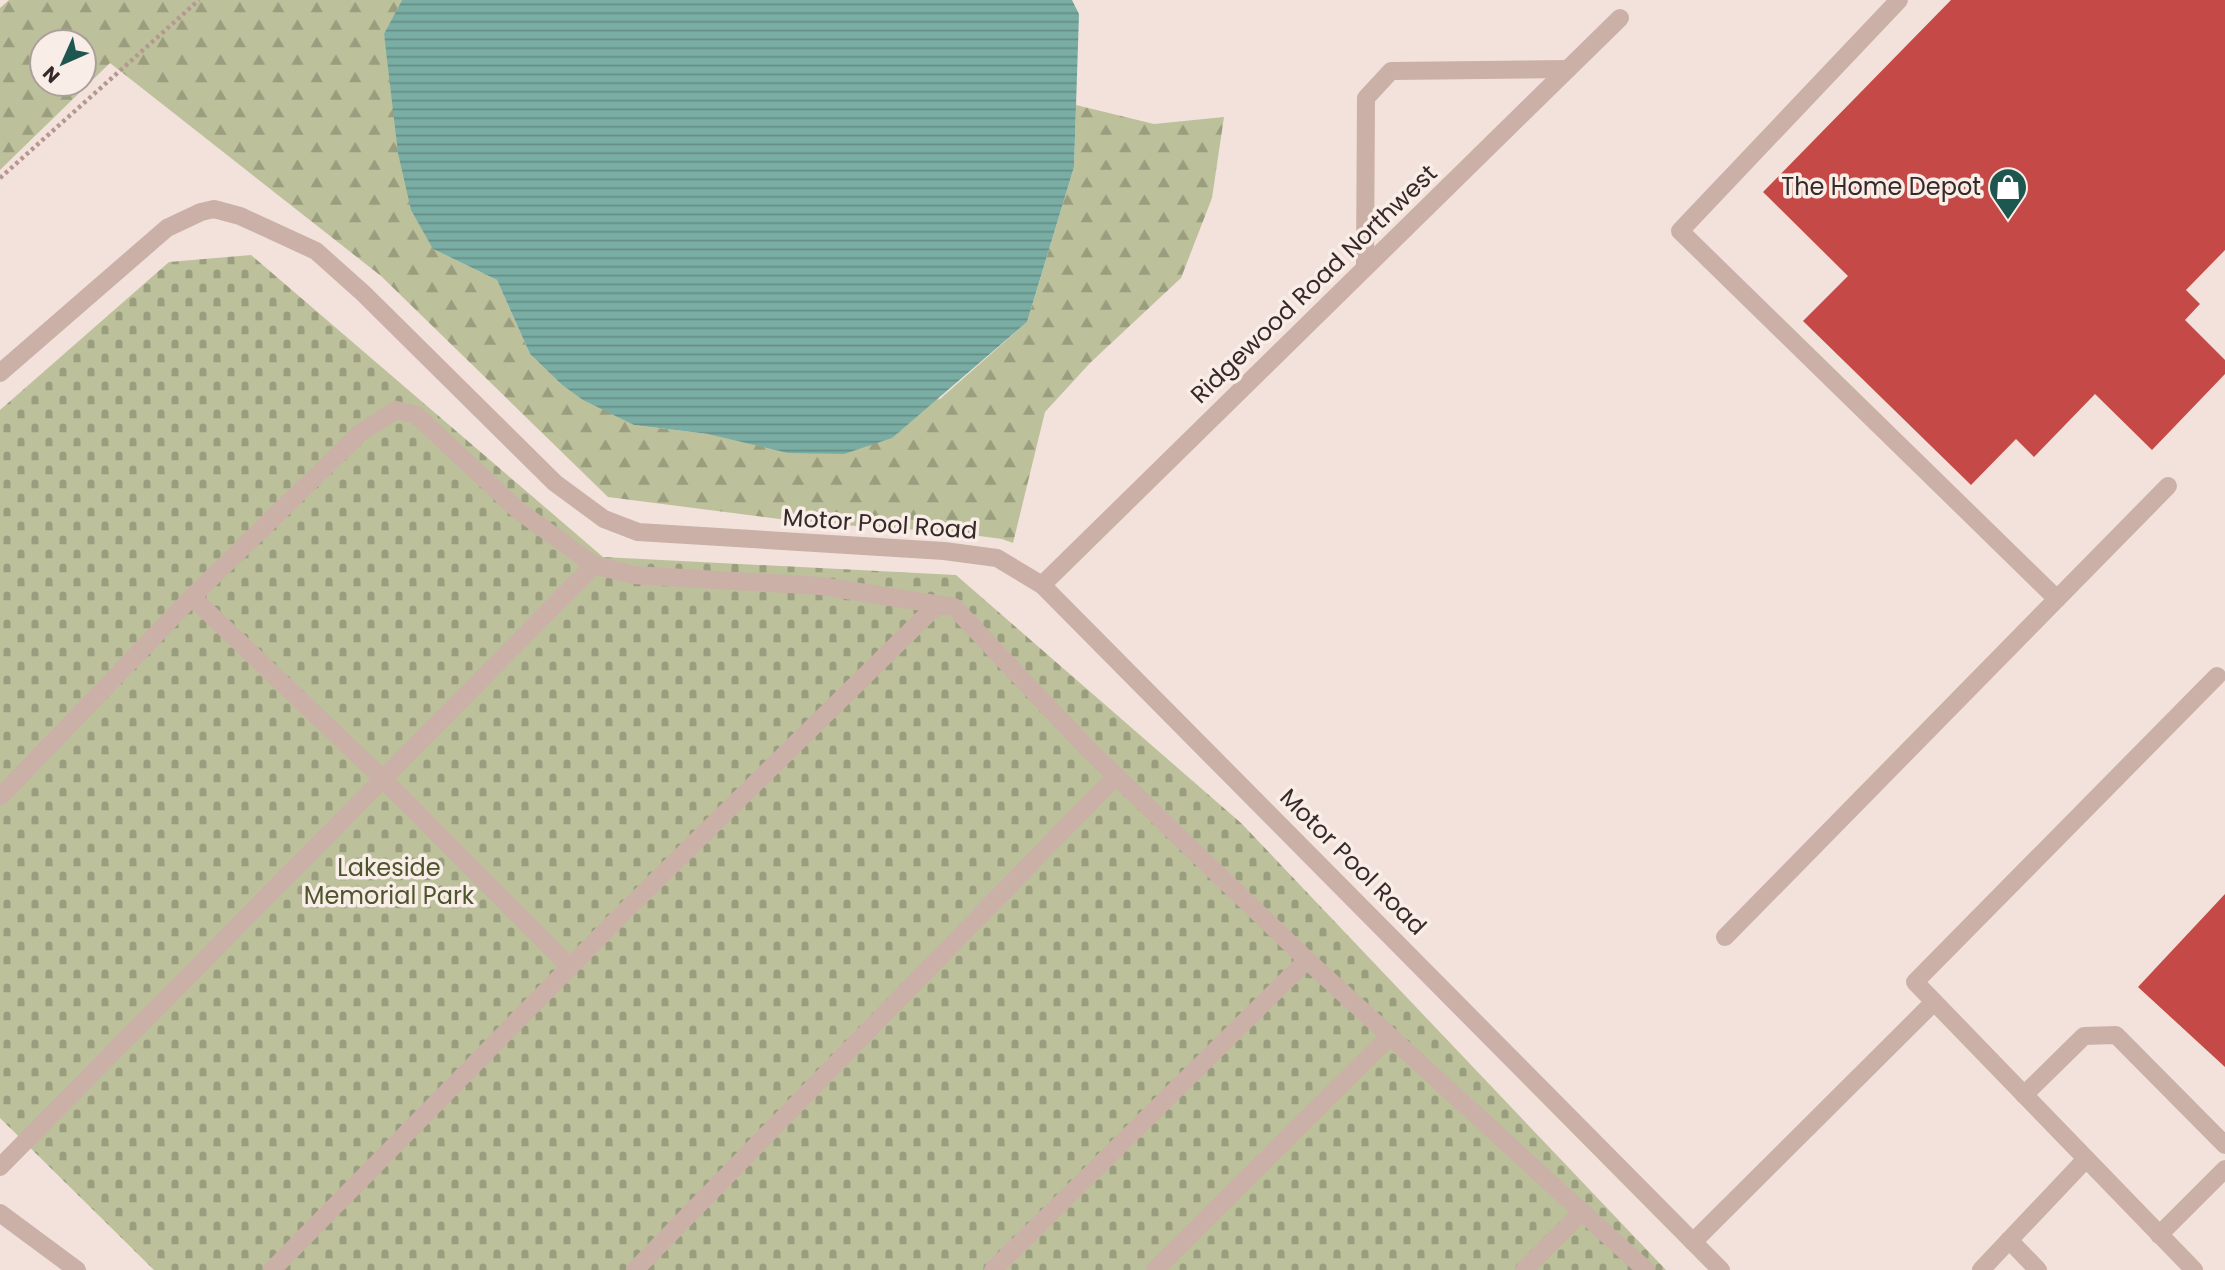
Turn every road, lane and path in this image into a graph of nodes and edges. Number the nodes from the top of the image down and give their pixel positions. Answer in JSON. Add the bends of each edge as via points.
{"nodes":[{"id":1,"x":199,"y":0,"type":"edge"},
{"id":2,"x":1899,"y":0,"type":"edge"},
{"id":3,"x":1620,"y":18,"type":"dead end"},
{"id":4,"x":1568,"y":69,"type":"junction"},
{"id":5,"x":0,"y":178,"type":"edge"},
{"id":6,"x":1365,"y":268,"type":"junction"},
{"id":7,"x":0,"y":373,"type":"edge"},
{"id":8,"x":2168,"y":486,"type":"dead end"},
{"id":9,"x":594,"y":565,"type":"junction"},
{"id":10,"x":1042,"y":585,"type":"junction"},
{"id":11,"x":192,"y":597,"type":"junction"},
{"id":12,"x":2057,"y":598,"type":"junction"},
{"id":13,"x":937,"y":605,"type":"junction"},
{"id":14,"x":2217,"y":676,"type":"dead end"},
{"id":15,"x":1116,"y":776,"type":"junction"},
{"id":16,"x":383,"y":779,"type":"junction"},
{"id":17,"x":0,"y":797,"type":"edge"},
{"id":18,"x":1725,"y":937,"type":"dead end"},
{"id":19,"x":1307,"y":960,"type":"junction"},
{"id":20,"x":570,"y":967,"type":"junction"},
{"id":21,"x":1934,"y":1002,"type":"junction"},
{"id":22,"x":1390,"y":1036,"type":"junction"},
{"id":23,"x":2024,"y":1095,"type":"junction"},
{"id":24,"x":2225,"y":1145,"type":"edge"},
{"id":25,"x":2086,"y":1159,"type":"junction"},
{"id":26,"x":0,"y":1167,"type":"edge"},
{"id":27,"x":2225,"y":1169,"type":"edge"},
{"id":28,"x":0,"y":1213,"type":"edge"},
{"id":29,"x":1581,"y":1213,"type":"junction"},
{"id":30,"x":2159,"y":1235,"type":"junction"},
{"id":31,"x":2009,"y":1240,"type":"junction"},
{"id":32,"x":1693,"y":1242,"type":"junction"},
{"id":33,"x":77,"y":1270,"type":"edge"},
{"id":34,"x":272,"y":1270,"type":"edge"},
{"id":35,"x":635,"y":1270,"type":"edge"},
{"id":36,"x":993,"y":1270,"type":"edge"},
{"id":37,"x":1155,"y":1270,"type":"edge"},
{"id":38,"x":1524,"y":1270,"type":"edge"},
{"id":39,"x":1646,"y":1270,"type":"edge"},
{"id":40,"x":1721,"y":1270,"type":"edge"},
{"id":41,"x":1981,"y":1270,"type":"edge"},
{"id":42,"x":2038,"y":1270,"type":"edge"},
{"id":43,"x":2194,"y":1270,"type":"edge"}],
"edges":[{"from":1,"to":5,"type":"path"},
{"from":2,"to":12,"type":"street","via":[[1679,231]]},
{"from":3,"to":4,"type":"street","name":"Ridgewood Road Northwest"},
{"from":4,"to":6,"type":"street","name":"Ridgewood Road Northwest"},
{"from":4,"to":6,"type":"street","via":[[1391,71],[1366,98]]},
{"from":6,"to":10,"type":"street","name":"Ridgewood Road Northwest"},
{"from":7,"to":10,"type":"street","name":"Motor Pool Road","via":[[167,228],[214,209],[316,251],[555,483],[604,519],[638,532],[997,558]]},
{"from":8,"to":12,"type":"street"},
{"from":9,"to":11,"type":"street","via":[[519,511],[416,415],[396,410],[360,433]]},
{"from":9,"to":13,"type":"street","via":[[633,575],[821,586]]},
{"from":9,"to":16,"type":"street"},
{"from":10,"to":32,"type":"street","name":"Motor Pool Road"},
{"from":11,"to":16,"type":"street"},
{"from":11,"to":17,"type":"street"},
{"from":12,"to":18,"type":"street"},
{"from":13,"to":15,"type":"street","via":[[954,607]]},
{"from":13,"to":20,"type":"street"},
{"from":14,"to":21,"type":"street","via":[[1915,982]]},
{"from":15,"to":19,"type":"street"},
{"from":15,"to":35,"type":"street"},
{"from":16,"to":20,"type":"street"},
{"from":16,"to":26,"type":"street"},
{"from":19,"to":22,"type":"street"},
{"from":19,"to":36,"type":"street"},
{"from":20,"to":34,"type":"street"},
{"from":21,"to":23,"type":"street"},
{"from":21,"to":32,"type":"street"},
{"from":22,"to":29,"type":"street"},
{"from":22,"to":37,"type":"street"},
{"from":23,"to":24,"type":"street","via":[[2084,1036],[2116,1035]]},
{"from":23,"to":25,"type":"street"},
{"from":25,"to":30,"type":"street"},
{"from":25,"to":31,"type":"street"},
{"from":27,"to":30,"type":"street"},
{"from":28,"to":33,"type":"street"},
{"from":29,"to":38,"type":"street"},
{"from":29,"to":39,"type":"street"},
{"from":30,"to":43,"type":"street"},
{"from":31,"to":41,"type":"street"},
{"from":31,"to":42,"type":"street"},
{"from":32,"to":40,"type":"street","name":"Motor Pool Road"}]}
